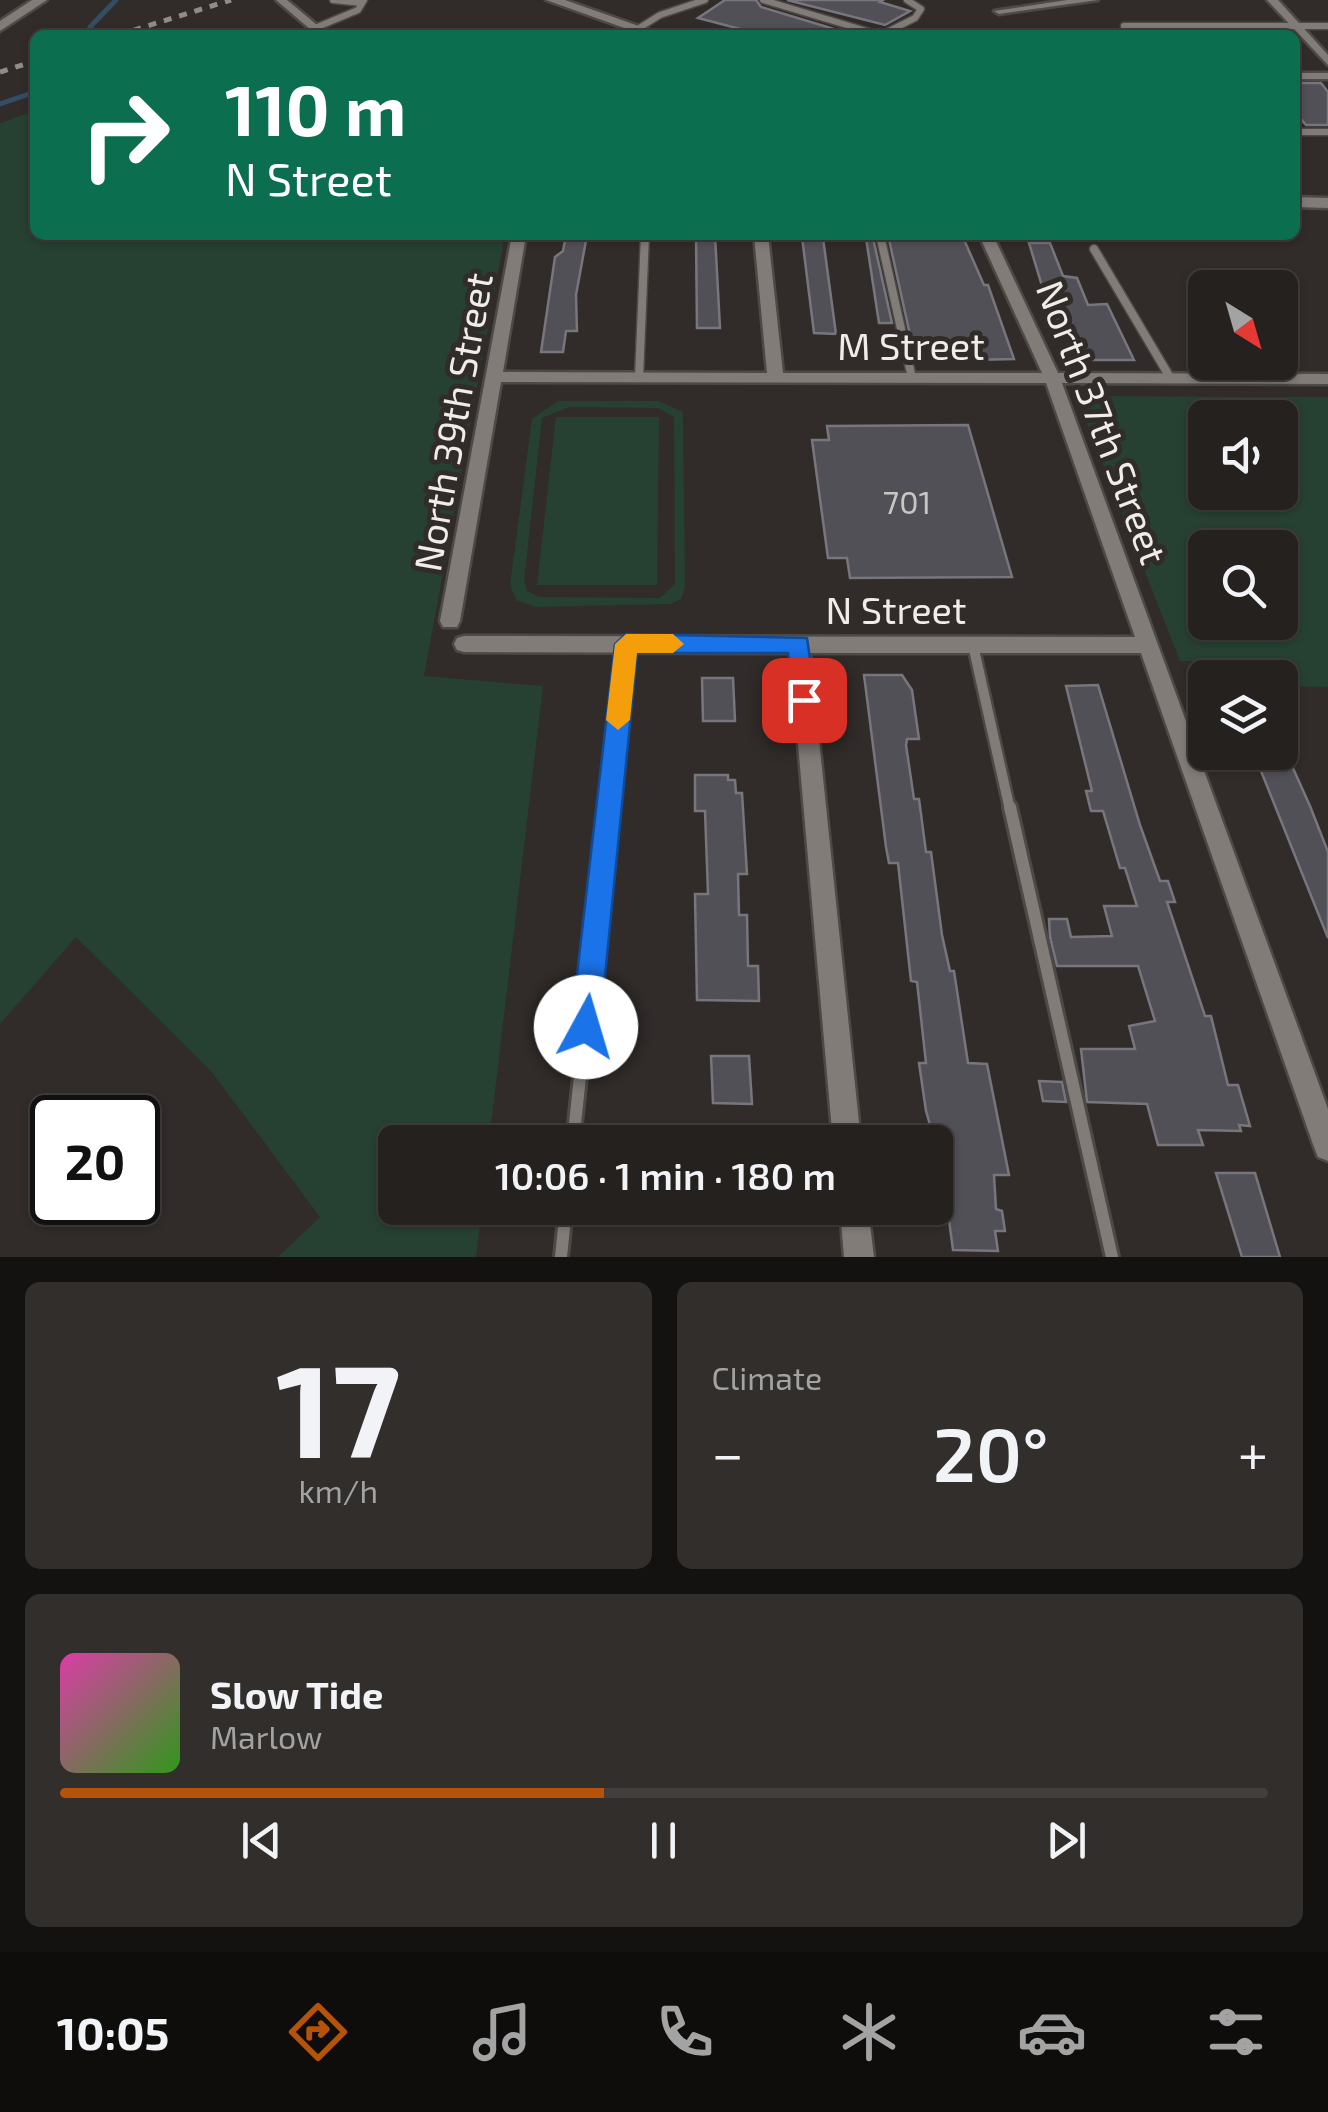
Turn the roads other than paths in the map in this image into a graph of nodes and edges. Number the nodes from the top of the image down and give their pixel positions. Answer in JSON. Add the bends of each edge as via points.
{"nodes":[{"id":1,"x":41,"y":0,"type":"edge"},
{"id":2,"x":281,"y":0,"type":"edge"},
{"id":3,"x":334,"y":0,"type":"edge"},
{"id":4,"x":552,"y":0,"type":"edge"},
{"id":5,"x":705,"y":0,"type":"edge"},
{"id":6,"x":763,"y":0,"type":"edge"},
{"id":7,"x":907,"y":0,"type":"edge"},
{"id":8,"x":1093,"y":0,"type":"edge"},
{"id":9,"x":1272,"y":0,"type":"edge"},
{"id":10,"x":363,"y":1,"type":"edge"},
{"id":11,"x":692,"y":4,"type":"junction"},
{"id":12,"x":710,"y":10,"type":"dead end"},
{"id":13,"x":999,"y":11,"type":"dead end"},
{"id":14,"x":0,"y":26,"type":"edge"},
{"id":15,"x":1124,"y":26,"type":"dead end"},
{"id":16,"x":1294,"y":26,"type":"junction"},
{"id":17,"x":1328,"y":26,"type":"edge"},
{"id":18,"x":318,"y":30,"type":"edge"},
{"id":19,"x":323,"y":30,"type":"edge"},
{"id":20,"x":636,"y":30,"type":"joint"},
{"id":21,"x":864,"y":30,"type":"edge"},
{"id":22,"x":891,"y":30,"type":"edge"},
{"id":23,"x":1298,"y":30,"type":"edge"},
{"id":24,"x":1300,"y":32,"type":"edge"},
{"id":25,"x":1328,"y":62,"type":"edge"},
{"id":26,"x":1300,"y":76,"type":"edge"},
{"id":27,"x":1328,"y":76,"type":"edge"},
{"id":28,"x":1300,"y":132,"type":"edge"},
{"id":29,"x":1328,"y":132,"type":"edge"},
{"id":30,"x":1300,"y":202,"type":"edge"},
{"id":31,"x":1328,"y":202,"type":"edge"},
{"id":32,"x":518,"y":240,"type":"edge"},
{"id":33,"x":644,"y":240,"type":"edge"},
{"id":34,"x":762,"y":240,"type":"edge"},
{"id":35,"x":881,"y":240,"type":"edge"},
{"id":36,"x":988,"y":240,"type":"edge"},
{"id":37,"x":1094,"y":249,"type":"dead end"},
{"id":38,"x":494,"y":376,"type":"junction"},
{"id":39,"x":639,"y":377,"type":"junction"},
{"id":40,"x":775,"y":378,"type":"junction"},
{"id":41,"x":912,"y":378,"type":"junction"},
{"id":42,"x":1052,"y":378,"type":"junction"},
{"id":43,"x":1172,"y":378,"type":"junction"},
{"id":44,"x":1328,"y":379,"type":"edge"},
{"id":45,"x":450,"y":621,"type":"dead end"},
{"id":46,"x":464,"y":644,"type":"dead end"},
{"id":47,"x":626,"y":644,"type":"junction"},
{"id":48,"x":799,"y":644,"type":"junction"},
{"id":49,"x":974,"y":645,"type":"junction"},
{"id":50,"x":1148,"y":646,"type":"junction"},
{"id":51,"x":1322,"y":1113,"type":"edge"},
{"id":52,"x":575,"y":1125,"type":"edge"},
{"id":53,"x":846,"y":1125,"type":"edge"},
{"id":54,"x":1328,"y":1147,"type":"edge"},
{"id":55,"x":564,"y":1225,"type":"edge"},
{"id":56,"x":856,"y":1225,"type":"edge"},
{"id":57,"x":561,"y":1257,"type":"edge"},
{"id":58,"x":859,"y":1257,"type":"edge"},
{"id":59,"x":1112,"y":1257,"type":"edge"}],
"edges":[{"from":1,"to":14,"type":"street"},
{"from":2,"to":18,"type":"street"},
{"from":3,"to":10,"type":"lane"},
{"from":4,"to":20,"type":"street"},
{"from":5,"to":11,"type":"lane"},
{"from":6,"to":21,"type":"lane"},
{"from":7,"to":22,"type":"lane","via":[[921,9]]},
{"from":8,"to":13,"type":"street"},
{"from":9,"to":16,"type":"street"},
{"from":10,"to":19,"type":"lane"},
{"from":11,"to":12,"type":"lane"},
{"from":11,"to":20,"type":"lane"},
{"from":15,"to":16,"type":"lane"},
{"from":16,"to":17,"type":"lane"},
{"from":16,"to":23,"type":"street"},
{"from":24,"to":25,"type":"street"},
{"from":26,"to":27,"type":"street"},
{"from":28,"to":29,"type":"lane"},
{"from":30,"to":31,"type":"street"},
{"from":32,"to":38,"type":"street","name":"North 39th Street"},
{"from":33,"to":39,"type":"lane"},
{"from":34,"to":40,"type":"street"},
{"from":35,"to":41,"type":"lane"},
{"from":36,"to":42,"type":"street","name":"North 37th Street"},
{"from":37,"to":43,"type":"lane"},
{"from":38,"to":39,"type":"street","name":"M Street"},
{"from":38,"to":45,"type":"street","name":"North 39th Street"},
{"from":39,"to":40,"type":"street","name":"M Street"},
{"from":40,"to":41,"type":"street","name":"M Street"},
{"from":41,"to":42,"type":"street","name":"M Street"},
{"from":42,"to":43,"type":"street","name":"M Street"},
{"from":42,"to":50,"type":"street","name":"North 37th Street"},
{"from":43,"to":44,"type":"street","name":"M Street"},
{"from":46,"to":47,"type":"street","name":"N Street"},
{"from":47,"to":48,"type":"street","name":"N Street"},
{"from":47,"to":52,"type":"lane"},
{"from":48,"to":49,"type":"street","name":"N Street"},
{"from":48,"to":53,"type":"street"},
{"from":49,"to":50,"type":"street","name":"N Street"},
{"from":49,"to":59,"type":"lane"},
{"from":50,"to":51,"type":"street","name":"North 37th Street"},
{"from":51,"to":54,"type":"street","name":"North 37th Street"},
{"from":55,"to":57,"type":"lane"},
{"from":56,"to":58,"type":"street"}]}
